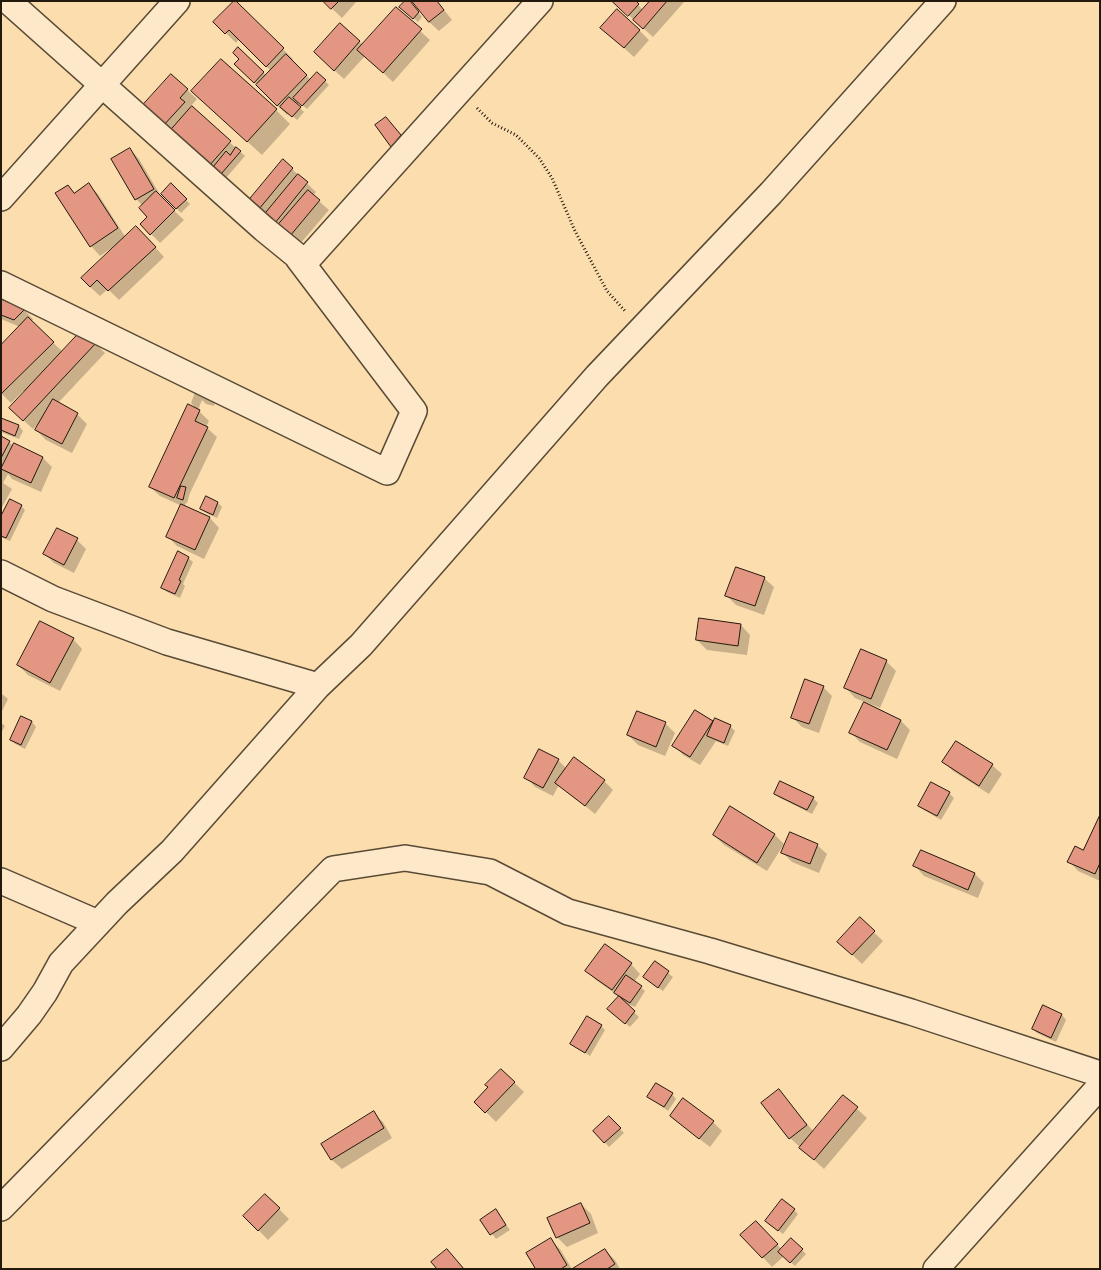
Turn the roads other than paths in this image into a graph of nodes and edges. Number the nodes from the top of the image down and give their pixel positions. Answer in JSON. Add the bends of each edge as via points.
{"nodes":[{"id":1,"x":8,"y":1,"type":"edge"},
{"id":2,"x":177,"y":1,"type":"edge"},
{"id":3,"x":540,"y":1,"type":"edge"},
{"id":4,"x":943,"y":1,"type":"edge"},
{"id":5,"x":102,"y":85,"type":"junction"},
{"id":6,"x":1,"y":198,"type":"edge"},
{"id":7,"x":298,"y":258,"type":"junction"},
{"id":8,"x":1,"y":284,"type":"edge"},
{"id":9,"x":1,"y":573,"type":"edge"},
{"id":10,"x":318,"y":686,"type":"junction"},
{"id":11,"x":1,"y":881,"type":"edge"},
{"id":12,"x":98,"y":923,"type":"junction"},
{"id":13,"x":1,"y":1048,"type":"edge"},
{"id":14,"x":1100,"y":1074,"type":"edge"},
{"id":15,"x":1100,"y":1086,"type":"edge"},
{"id":16,"x":1,"y":1208,"type":"edge"},
{"id":17,"x":936,"y":1269,"type":"edge"}],
"edges":[{"from":1,"to":5,"type":"street"},
{"from":2,"to":5,"type":"street"},
{"from":3,"to":7,"type":"street","via":[[308,259]]},
{"from":4,"to":10,"type":"street","via":[[771,193],[556,421],[361,645]]},
{"from":5,"to":6,"type":"street"},
{"from":5,"to":7,"type":"street"},
{"from":7,"to":8,"type":"street","via":[[414,411],[387,472]]},
{"from":9,"to":10,"type":"street","via":[[53,599],[168,642]]},
{"from":10,"to":12,"type":"street","via":[[172,851]]},
{"from":11,"to":12,"type":"street"},
{"from":12,"to":13,"type":"street","via":[[61,963],[29,1015]]},
{"from":14,"to":16,"type":"street","via":[[710,950],[568,912],[490,872],[406,858],[333,869]]},
{"from":15,"to":17,"type":"street"}]}
